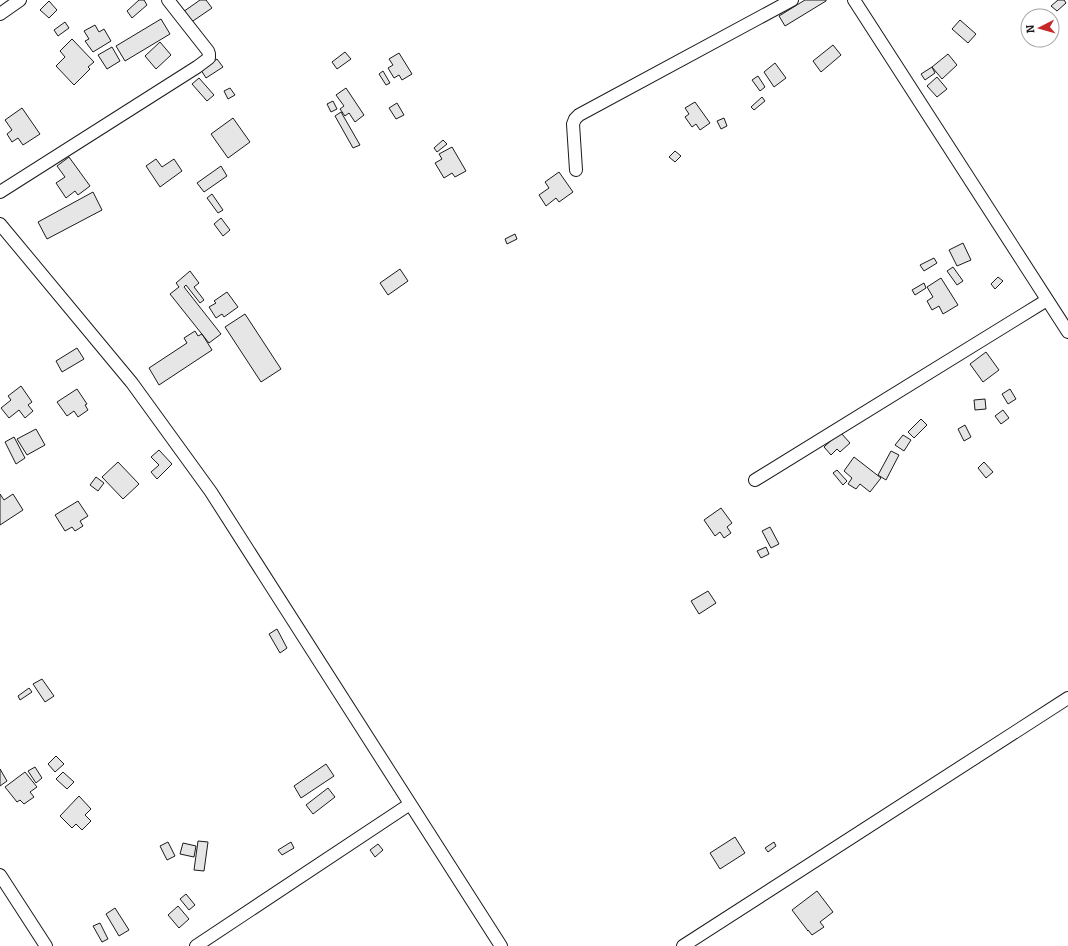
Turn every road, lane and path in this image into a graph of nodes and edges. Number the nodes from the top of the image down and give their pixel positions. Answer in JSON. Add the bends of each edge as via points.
{"nodes":[{"id":1,"x":20,"y":0,"type":"edge"},
{"id":2,"x":168,"y":0,"type":"edge"},
{"id":3,"x":792,"y":0,"type":"edge"},
{"id":4,"x":854,"y":0,"type":"edge"},
{"id":5,"x":0,"y":14,"type":"edge"},
{"id":6,"x":576,"y":170,"type":"dead end"},
{"id":7,"x":0,"y":192,"type":"edge"},
{"id":8,"x":0,"y":224,"type":"edge"},
{"id":9,"x":1048,"y":300,"type":"junction"},
{"id":10,"x":1068,"y":332,"type":"edge"},
{"id":11,"x":756,"y":480,"type":"dead end"},
{"id":12,"x":1068,"y":698,"type":"edge"},
{"id":13,"x":410,"y":804,"type":"junction"},
{"id":14,"x":0,"y":875,"type":"edge"},
{"id":15,"x":46,"y":946,"type":"edge"},
{"id":16,"x":196,"y":946,"type":"edge"},
{"id":17,"x":501,"y":946,"type":"edge"},
{"id":18,"x":683,"y":946,"type":"edge"}],
"edges":[{"from":1,"to":5,"type":"street"},
{"from":2,"to":7,"type":"street","via":[[208,51],[209,58]]},
{"from":3,"to":6,"type":"street","via":[[579,115],[573,124]]},
{"from":4,"to":9,"type":"street"},
{"from":8,"to":13,"type":"street","via":[[132,383],[211,492]]},
{"from":9,"to":10,"type":"street"},
{"from":9,"to":11,"type":"street"},
{"from":12,"to":18,"type":"street"},
{"from":13,"to":16,"type":"street"},
{"from":13,"to":17,"type":"street"},
{"from":14,"to":15,"type":"street"}]}
